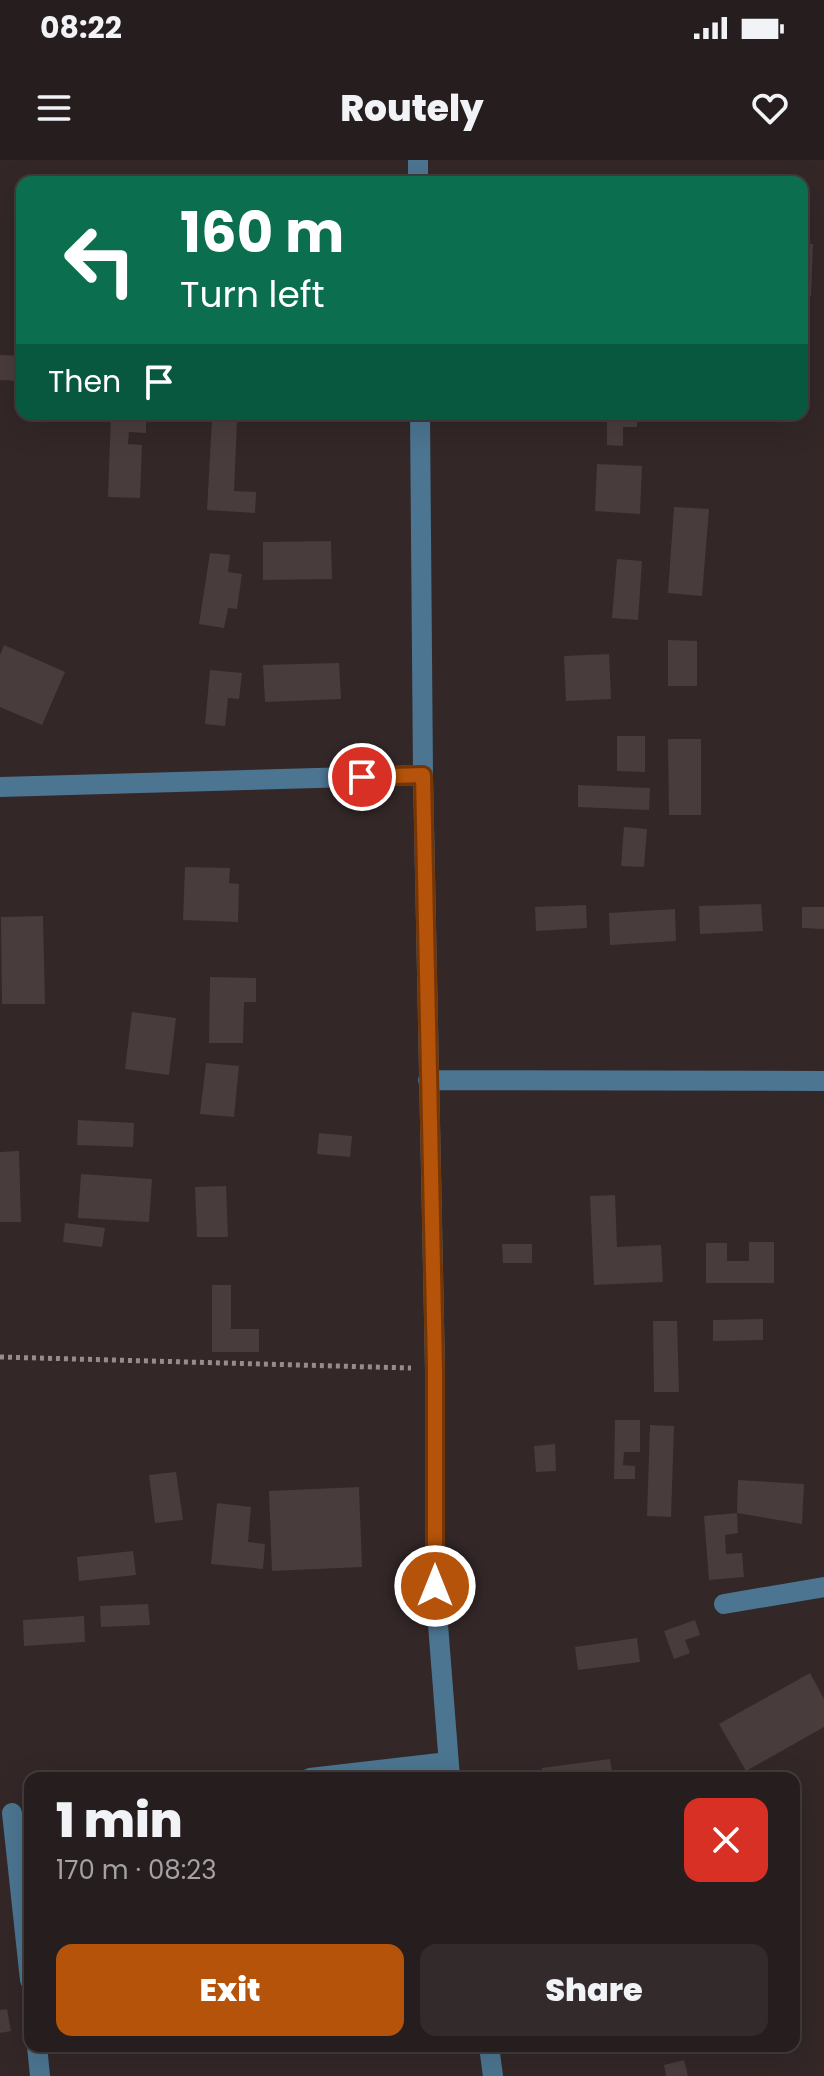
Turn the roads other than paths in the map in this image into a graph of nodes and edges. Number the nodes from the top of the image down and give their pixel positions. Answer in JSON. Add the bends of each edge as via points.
{"nodes":[{"id":1,"x":420,"y":420,"type":"edge"},
{"id":2,"x":423,"y":775,"type":"junction"},
{"id":3,"x":0,"y":787,"type":"edge"},
{"id":4,"x":428,"y":1080,"type":"junction"},
{"id":5,"x":824,"y":1081,"type":"edge"},
{"id":6,"x":824,"y":1587,"type":"edge"},
{"id":7,"x":724,"y":1604,"type":"dead end"},
{"id":8,"x":449,"y":1770,"type":"edge"},
{"id":9,"x":414,"y":1772,"type":"edge"},
{"id":10,"x":14,"y":1812,"type":"edge"},
{"id":11,"x":24,"y":1917,"type":"edge"},
{"id":12,"x":38,"y":2052,"type":"edge"},
{"id":13,"x":490,"y":2052,"type":"edge"},
{"id":14,"x":40,"y":2076,"type":"edge"},
{"id":15,"x":493,"y":2076,"type":"edge"}],
"edges":[{"from":1,"to":2,"type":"street"},
{"from":2,"to":3,"type":"street"},
{"from":2,"to":4,"type":"street"},
{"from":4,"to":5,"type":"street"},
{"from":4,"to":8,"type":"street","via":[[435,1586]]},
{"from":6,"to":7,"type":"street"},
{"from":8,"to":9,"type":"street"},
{"from":10,"to":11,"type":"street"},
{"from":12,"to":14,"type":"street"},
{"from":13,"to":15,"type":"street"}]}
